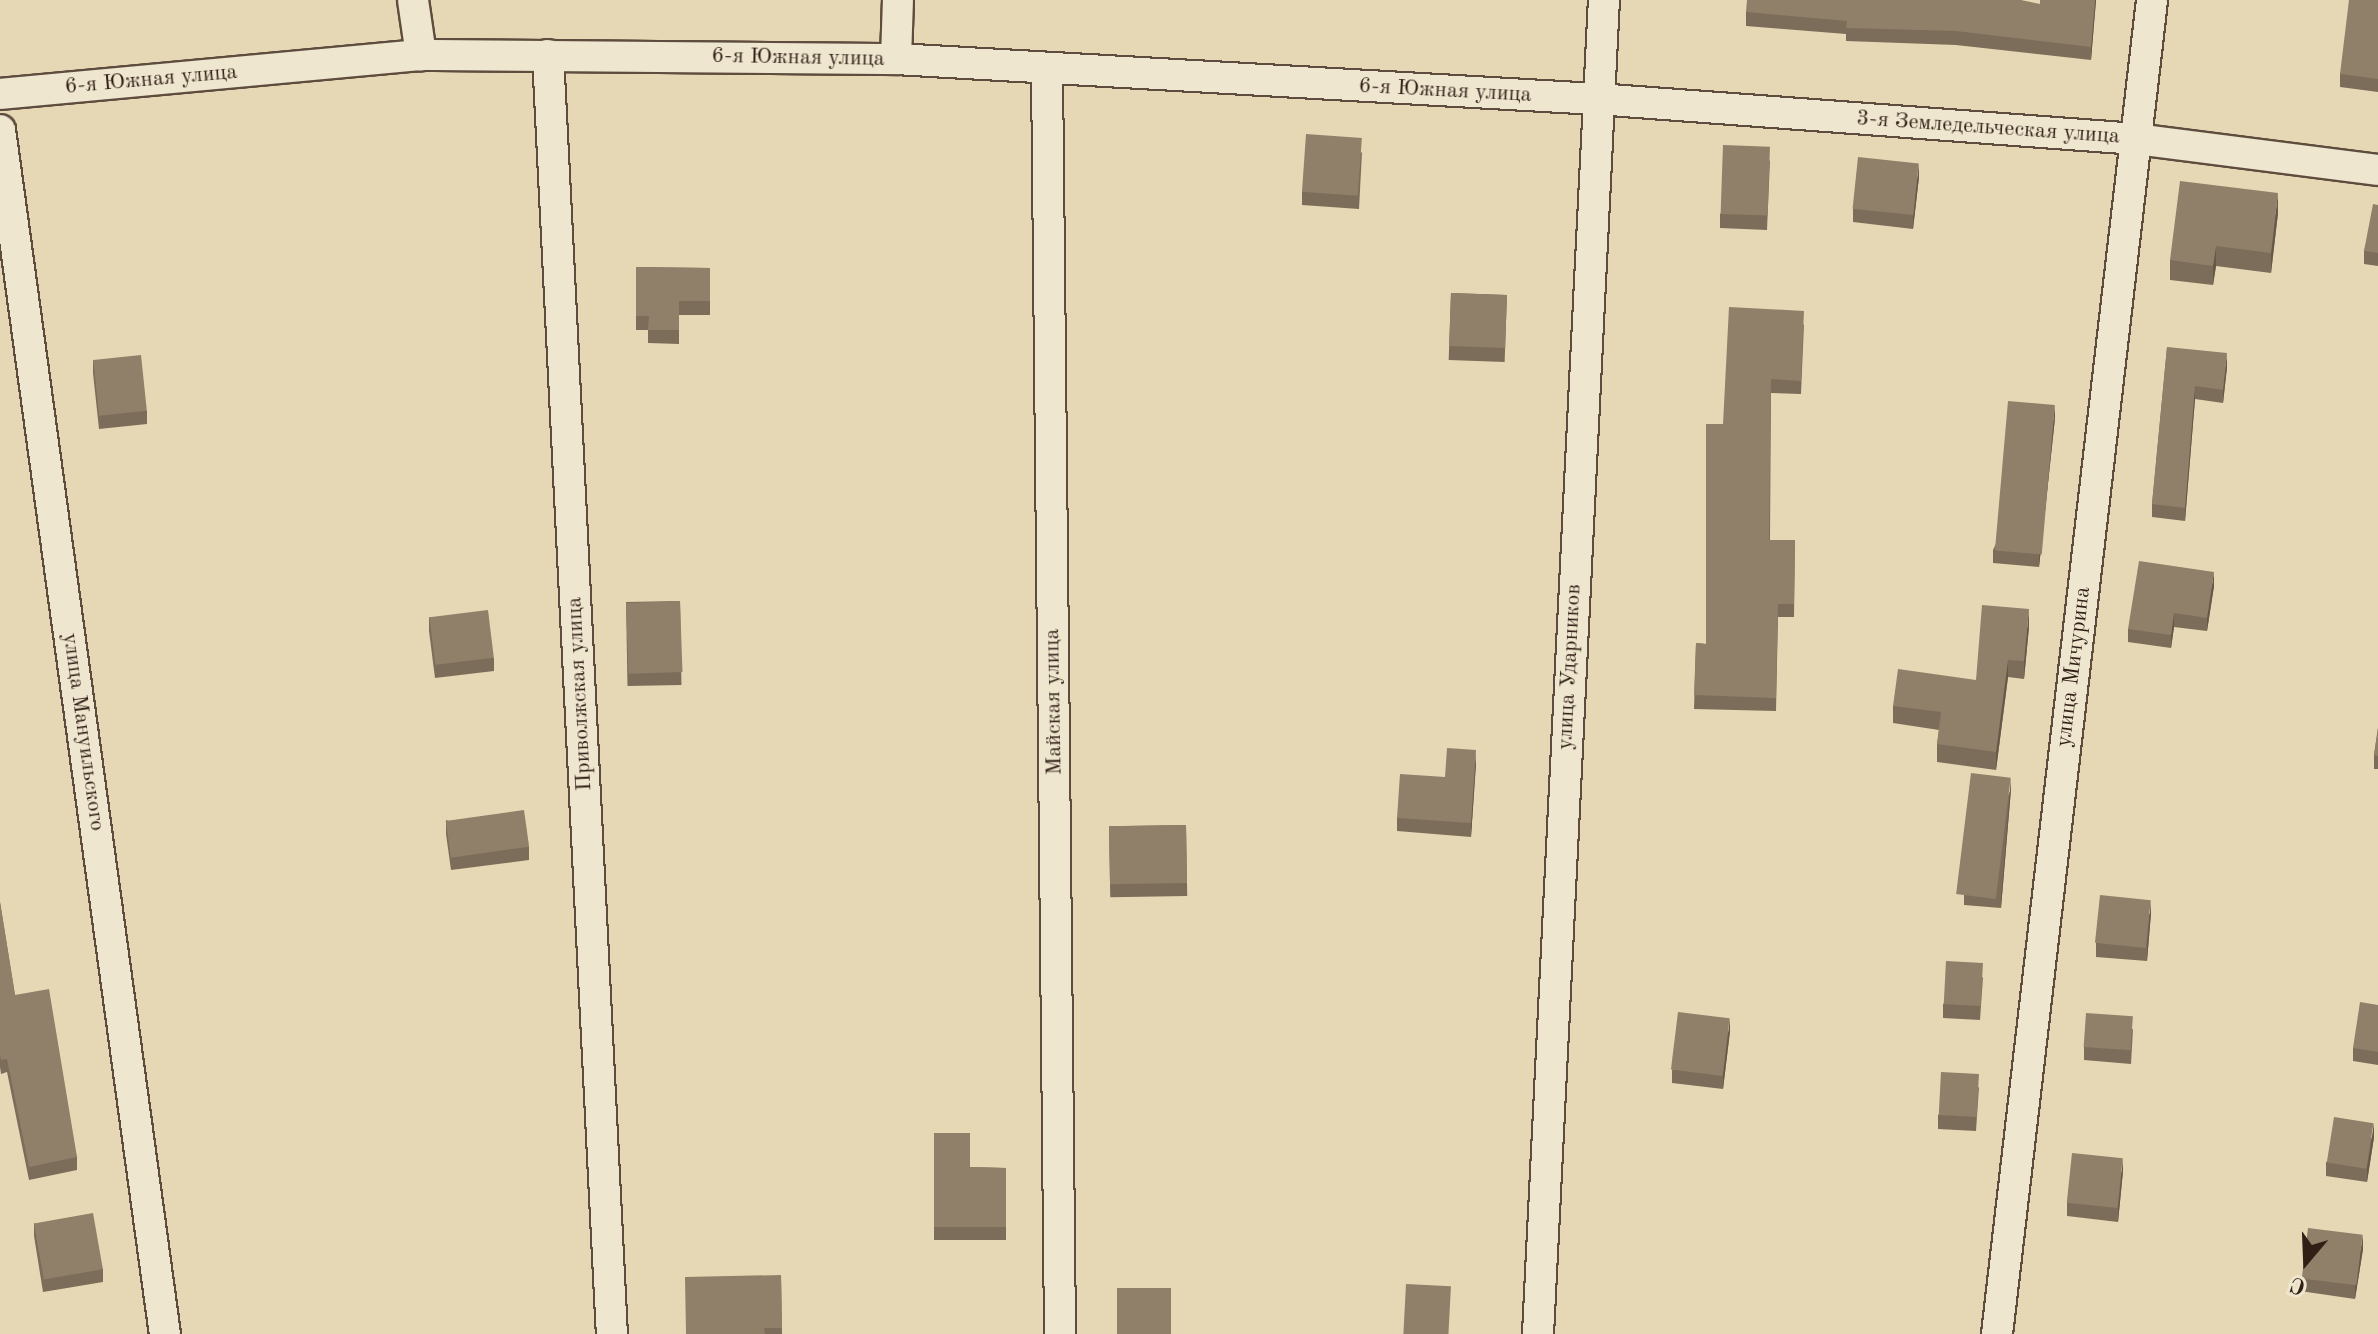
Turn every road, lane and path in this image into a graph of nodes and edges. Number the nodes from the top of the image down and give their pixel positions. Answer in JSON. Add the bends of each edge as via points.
{"nodes":[{"id":1,"x":413,"y":0,"type":"edge"},
{"id":2,"x":898,"y":0,"type":"edge"},
{"id":3,"x":1604,"y":0,"type":"edge"},
{"id":4,"x":2152,"y":0,"type":"edge"},
{"id":5,"x":421,"y":55,"type":"junction"},
{"id":6,"x":548,"y":55,"type":"junction"},
{"id":7,"x":896,"y":59,"type":"junction"},
{"id":8,"x":1047,"y":71,"type":"junction"},
{"id":9,"x":0,"y":94,"type":"edge"},
{"id":10,"x":1597,"y":99,"type":"junction"},
{"id":11,"x":0,"y":130,"type":"edge"},
{"id":12,"x":2136,"y":139,"type":"junction"},
{"id":13,"x":2378,"y":170,"type":"edge"},
{"id":14,"x":165,"y":1334,"type":"edge"},
{"id":15,"x":612,"y":1334,"type":"edge"},
{"id":16,"x":1060,"y":1334,"type":"edge"},
{"id":17,"x":1538,"y":1334,"type":"edge"},
{"id":18,"x":1997,"y":1334,"type":"edge"}],
"edges":[{"from":1,"to":5,"type":"street"},
{"from":2,"to":7,"type":"street"},
{"from":3,"to":10,"type":"street","name":"улица Ударников"},
{"from":4,"to":12,"type":"street","name":"улица Мичурина"},
{"from":5,"to":6,"type":"street","name":"6-я Южная улица"},
{"from":5,"to":9,"type":"street","name":"6-я Южная улица"},
{"from":6,"to":7,"type":"street","name":"6-я Южная улица"},
{"from":6,"to":15,"type":"street","name":"Приволжская улица"},
{"from":7,"to":8,"type":"street","name":"6-я Южная улица"},
{"from":8,"to":10,"type":"street","name":"6-я Южная улица"},
{"from":8,"to":16,"type":"street","name":"Майская улица"},
{"from":10,"to":12,"type":"street","name":"3-я Земледельческая улица"},
{"from":10,"to":17,"type":"street","name":"улица Ударников"},
{"from":11,"to":14,"type":"street","name":"улица Мануильского"},
{"from":12,"to":13,"type":"street","name":"3-я Земледельческая улица"},
{"from":12,"to":18,"type":"street","name":"улица Мичурина"}]}
